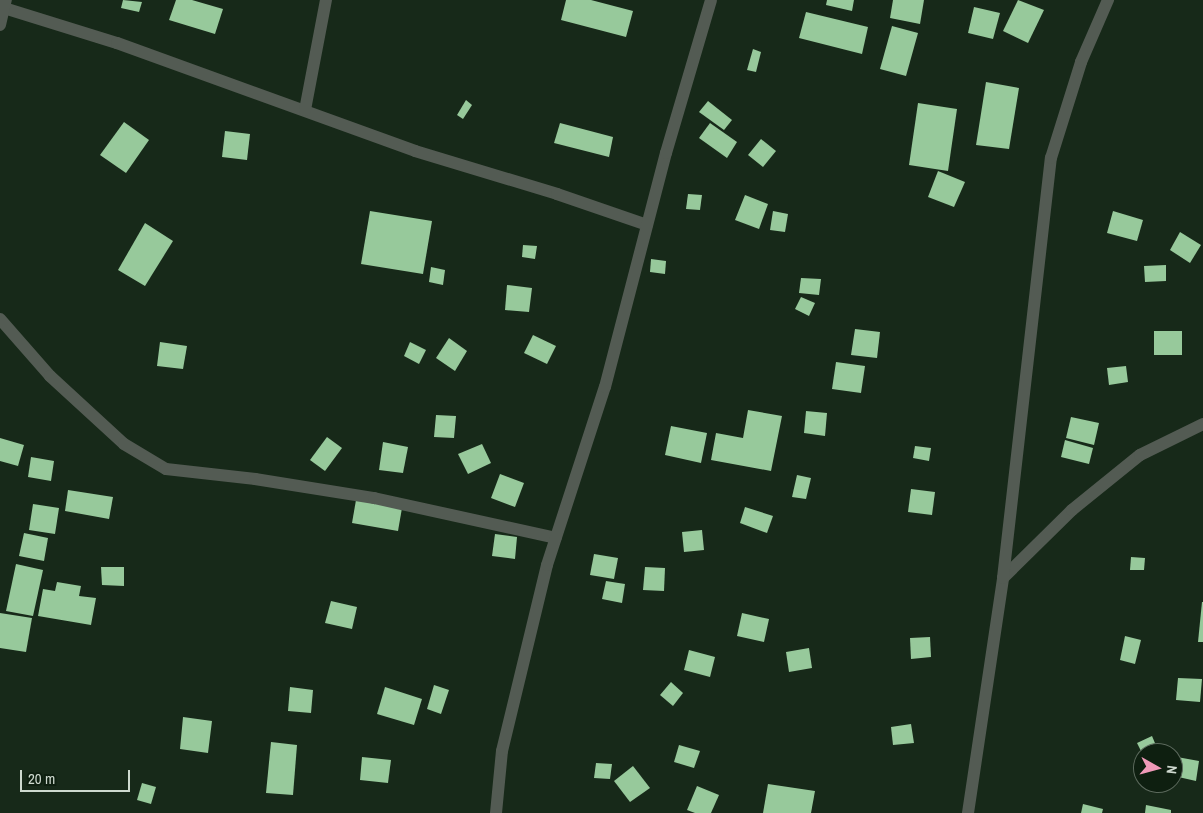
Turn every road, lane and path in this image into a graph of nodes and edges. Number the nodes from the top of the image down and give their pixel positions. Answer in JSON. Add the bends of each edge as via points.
{"nodes":[{"id":1,"x":326,"y":0,"type":"edge"},
{"id":2,"x":711,"y":0,"type":"edge"},
{"id":3,"x":1108,"y":0,"type":"edge"},
{"id":4,"x":5,"y":4,"type":"edge"},
{"id":5,"x":0,"y":25,"type":"edge"},
{"id":6,"x":305,"y":110,"type":"junction"},
{"id":7,"x":648,"y":225,"type":"junction"},
{"id":8,"x":0,"y":319,"type":"edge"},
{"id":9,"x":1203,"y":424,"type":"edge"},
{"id":10,"x":556,"y":538,"type":"junction"},
{"id":11,"x":1003,"y":578,"type":"junction"},
{"id":12,"x":496,"y":813,"type":"edge"},
{"id":13,"x":968,"y":813,"type":"edge"}],
"edges":[{"from":1,"to":6,"type":"street"},
{"from":2,"to":7,"type":"street"},
{"from":3,"to":11,"type":"street","via":[[1081,62],[1051,158]]},
{"from":4,"to":5,"type":"street"},
{"from":4,"to":6,"type":"street"},
{"from":6,"to":7,"type":"street","via":[[415,151]]},
{"from":7,"to":10,"type":"street","via":[[605,387]]},
{"from":8,"to":10,"type":"street","via":[[50,376],[124,444],[166,469],[255,478],[374,498]]},
{"from":9,"to":11,"type":"street","via":[[1140,455],[1072,510]]},
{"from":10,"to":12,"type":"street","via":[[502,751]]},
{"from":11,"to":13,"type":"street"}]}
